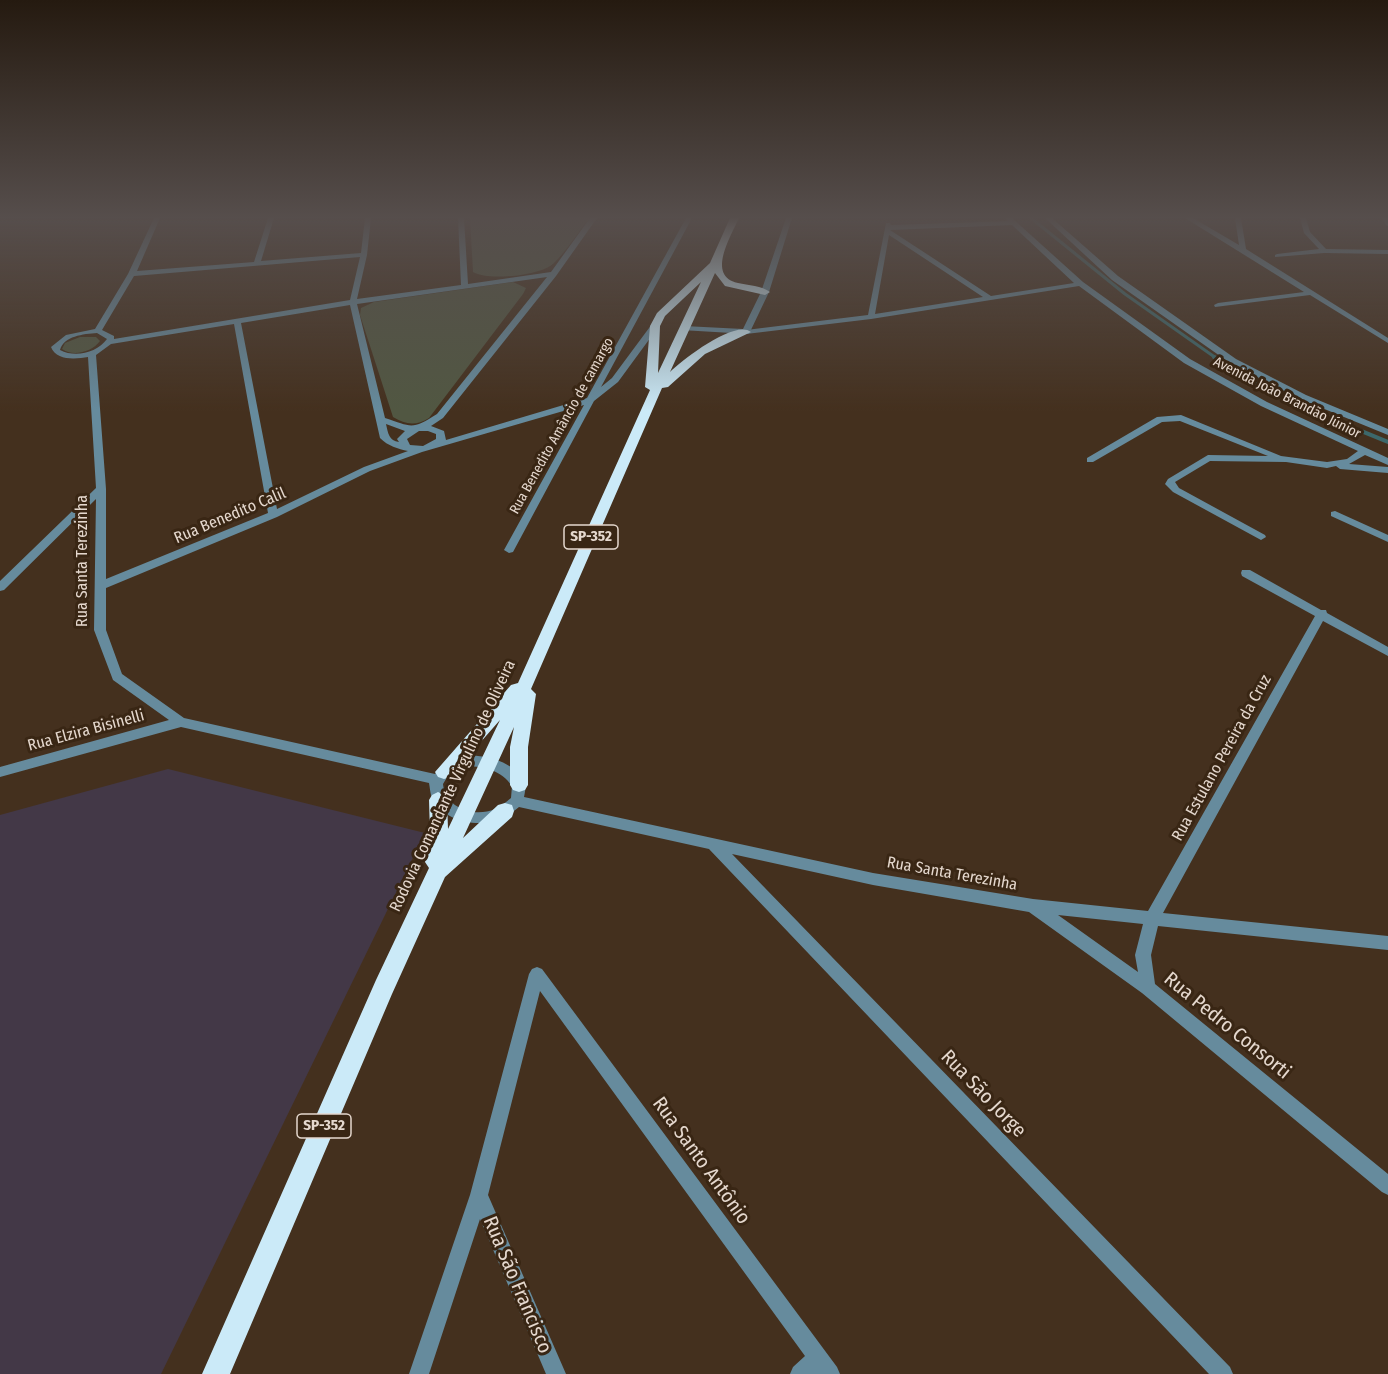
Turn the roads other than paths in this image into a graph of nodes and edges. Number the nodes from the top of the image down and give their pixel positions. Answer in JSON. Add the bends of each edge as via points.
{"nodes":[{"id":1,"x":127,"y":282,"type":"edge"},
{"id":2,"x":358,"y":282,"type":"edge"},
{"id":3,"x":465,"y":282,"type":"edge"},
{"id":4,"x":493,"y":282,"type":"edge"},
{"id":5,"x":547,"y":282,"type":"edge"},
{"id":6,"x":655,"y":282,"type":"edge"},
{"id":7,"x":691,"y":282,"type":"edge"},
{"id":8,"x":701,"y":282,"type":"edge"},
{"id":9,"x":727,"y":282,"type":"edge"},
{"id":10,"x":768,"y":282,"type":"edge"},
{"id":11,"x":877,"y":282,"type":"edge"},
{"id":12,"x":967,"y":282,"type":"edge"},
{"id":13,"x":1121,"y":282,"type":"edge"},
{"id":14,"x":1293,"y":282,"type":"edge"},
{"id":15,"x":1080,"y":284,"type":"joint"},
{"id":16,"x":465,"y":286,"type":"junction"},
{"id":17,"x":765,"y":292,"type":"junction"},
{"id":18,"x":1310,"y":293,"type":"junction"},
{"id":19,"x":989,"y":298,"type":"junction"},
{"id":20,"x":353,"y":302,"type":"junction"},
{"id":21,"x":1218,"y":306,"type":"dead end"},
{"id":22,"x":871,"y":317,"type":"junction"},
{"id":23,"x":237,"y":321,"type":"junction"},
{"id":24,"x":669,"y":327,"type":"junction"},
{"id":25,"x":98,"y":331,"type":"junction"},
{"id":26,"x":746,"y":332,"type":"junction"},
{"id":27,"x":110,"y":342,"type":"junction"},
{"id":28,"x":1388,"y":342,"type":"edge"},
{"id":29,"x":92,"y":353,"type":"junction"},
{"id":30,"x":593,"y":399,"type":"junction"},
{"id":31,"x":650,"y":402,"type":"junction"},
{"id":32,"x":440,"y":416,"type":"junction"},
{"id":33,"x":382,"y":420,"type":"junction"},
{"id":34,"x":423,"y":427,"type":"junction"},
{"id":35,"x":412,"y":430,"type":"junction"},
{"id":36,"x":440,"y":432,"type":"junction"},
{"id":37,"x":1388,"y":432,"type":"edge"},
{"id":38,"x":484,"y":433,"type":"junction"},
{"id":39,"x":404,"y":446,"type":"junction"},
{"id":40,"x":431,"y":447,"type":"junction"},
{"id":41,"x":419,"y":450,"type":"junction"},
{"id":42,"x":1363,"y":452,"type":"junction"},
{"id":43,"x":1286,"y":459,"type":"junction"},
{"id":44,"x":1090,"y":460,"type":"dead end"},
{"id":45,"x":1388,"y":462,"type":"edge"},
{"id":46,"x":1327,"y":465,"type":"junction"},
{"id":47,"x":368,"y":469,"type":"junction"},
{"id":48,"x":1388,"y":470,"type":"edge"},
{"id":49,"x":101,"y":489,"type":"junction"},
{"id":50,"x":1335,"y":514,"type":"dead end"},
{"id":51,"x":273,"y":515,"type":"junction"},
{"id":52,"x":1261,"y":537,"type":"dead end"},
{"id":53,"x":1388,"y":539,"type":"edge"},
{"id":54,"x":509,"y":550,"type":"dead end"},
{"id":55,"x":1246,"y":573,"type":"dead end"},
{"id":56,"x":102,"y":585,"type":"junction"},
{"id":57,"x":0,"y":587,"type":"edge"},
{"id":58,"x":1322,"y":613,"type":"junction"},
{"id":59,"x":1388,"y":652,"type":"edge"},
{"id":60,"x":531,"y":672,"type":"junction"},
{"id":61,"x":181,"y":722,"type":"junction"},
{"id":62,"x":489,"y":764,"type":"junction"},
{"id":63,"x":0,"y":772,"type":"edge"},
{"id":64,"x":441,"y":776,"type":"junction"},
{"id":65,"x":514,"y":799,"type":"junction"},
{"id":66,"x":438,"y":801,"type":"junction"},
{"id":67,"x":463,"y":816,"type":"junction"},
{"id":68,"x":712,"y":843,"type":"junction"},
{"id":69,"x":434,"y":878,"type":"junction"},
{"id":70,"x":1033,"y":906,"type":"junction"},
{"id":71,"x":1152,"y":918,"type":"junction"},
{"id":72,"x":1388,"y":943,"type":"edge"},
{"id":73,"x":1148,"y":988,"type":"junction"},
{"id":74,"x":1388,"y":1186,"type":"edge"},
{"id":75,"x":479,"y":1195,"type":"junction"},
{"id":76,"x":824,"y":1366,"type":"edge"},
{"id":77,"x":216,"y":1374,"type":"edge"},
{"id":78,"x":419,"y":1374,"type":"edge"},
{"id":79,"x":556,"y":1374,"type":"edge"},
{"id":80,"x":800,"y":1374,"type":"edge"},
{"id":81,"x":1223,"y":1374,"type":"edge"}],
"edges":[{"from":1,"to":25,"type":"street"},
{"from":2,"to":20,"type":"street"},
{"from":3,"to":16,"type":"street"},
{"from":4,"to":16,"type":"street"},
{"from":5,"to":32,"type":"street"},
{"from":6,"to":30,"type":"street","name":"Rua Benedito Amâncio de camargo"},
{"from":7,"to":24,"type":"highway","via":[[661,315]]},
{"from":8,"to":24,"type":"highway","name":"Rodovia Comandante Virgulino de Oliveira","number":"SP-352"},
{"from":9,"to":17,"type":"highway"},
{"from":10,"to":17,"type":"street"},
{"from":11,"to":22,"type":"street"},
{"from":12,"to":19,"type":"street"},
{"from":13,"to":37,"type":"street","name":"Avenida João Brandão Júnior","via":[[1233,361],[1304,397]]},
{"from":14,"to":18,"type":"street"},
{"from":15,"to":19,"type":"street"},
{"from":15,"to":42,"type":"street","name":"Avenida João Brandão Júnior","via":[[1221,382]]},
{"from":16,"to":20,"type":"street"},
{"from":17,"to":26,"type":"street"},
{"from":18,"to":21,"type":"street"},
{"from":18,"to":28,"type":"street"},
{"from":19,"to":22,"type":"street"},
{"from":20,"to":23,"type":"street"},
{"from":20,"to":33,"type":"street"},
{"from":22,"to":26,"type":"street"},
{"from":23,"to":27,"type":"street"},
{"from":23,"to":51,"type":"street"},
{"from":24,"to":26,"type":"street"},
{"from":24,"to":30,"type":"street"},
{"from":24,"to":31,"type":"highway","name":"Rodovia Comandante Virgulino de Oliveira","number":"SP-352"},
{"from":24,"to":31,"type":"highway"},
{"from":25,"to":27,"type":"street","via":[[109,335]]},
{"from":25,"to":29,"type":"street","via":[[71,335],[55,347],[65,356]]},
{"from":26,"to":31,"type":"highway","via":[[720,339],[687,361]]},
{"from":27,"to":29,"type":"street"},
{"from":29,"to":49,"type":"street","name":"Rua Santa Terezinha"},
{"from":30,"to":38,"type":"street"},
{"from":30,"to":54,"type":"street","name":"Rua Benedito Amâncio de camargo"},
{"from":31,"to":60,"type":"highway","name":"Rodovia Comandante Virgulino de Oliveira","number":"SP-352"},
{"from":32,"to":34,"type":"street"},
{"from":32,"to":36,"type":"street"},
{"from":33,"to":35,"type":"street"},
{"from":33,"to":39,"type":"street","via":[[387,442]]},
{"from":34,"to":35,"type":"street"},
{"from":34,"to":36,"type":"street"},
{"from":35,"to":39,"type":"street","via":[[402,439]]},
{"from":36,"to":38,"type":"street"},
{"from":36,"to":40,"type":"street","via":[[441,441]]},
{"from":38,"to":40,"type":"street"},
{"from":39,"to":41,"type":"street"},
{"from":39,"to":47,"type":"street","name":"Rua Benedito Calil"},
{"from":40,"to":41,"type":"street","name":"Rua Benedito Calil"},
{"from":41,"to":47,"type":"street","name":"Rua Benedito Calil"},
{"from":42,"to":45,"type":"street","name":"Avenida João Brandão Júnior"},
{"from":42,"to":46,"type":"street","via":[[1350,462]]},
{"from":43,"to":44,"type":"street","via":[[1171,416]]},
{"from":43,"to":46,"type":"street"},
{"from":43,"to":52,"type":"street","via":[[1208,458],[1170,484]]},
{"from":46,"to":48,"type":"street"},
{"from":47,"to":51,"type":"street","name":"Rua Benedito Calil"},
{"from":49,"to":56,"type":"street","name":"Rua Santa Terezinha"},
{"from":49,"to":57,"type":"street"},
{"from":50,"to":53,"type":"street"},
{"from":51,"to":56,"type":"street","name":"Rua Benedito Calil"},
{"from":55,"to":58,"type":"street"},
{"from":56,"to":61,"type":"street","name":"Rua Santa Terezinha","via":[[100,630],[117,677]]},
{"from":58,"to":59,"type":"street"},
{"from":58,"to":71,"type":"street","name":"Rua Estulano Pereira da Cruz"},
{"from":60,"to":62,"type":"highway","name":"Rodovia Comandante Virgulino de Oliveira","number":"SP-352"},
{"from":60,"to":64,"type":"highway"},
{"from":60,"to":65,"type":"highway"},
{"from":61,"to":63,"type":"street","name":"Rua Elzira Bisinelli"},
{"from":61,"to":64,"type":"street","name":"Rua Santa Terezinha"},
{"from":62,"to":64,"type":"street","via":[[466,761]]},
{"from":62,"to":65,"type":"street","via":[[508,771]]},
{"from":62,"to":67,"type":"highway","name":"Rodovia Comandante Virgulino de Oliveira","number":"SP-352"},
{"from":64,"to":66,"type":"street","via":[[435,790]]},
{"from":65,"to":67,"type":"street","via":[[490,816]]},
{"from":65,"to":68,"type":"street","name":"Rua Santa Terezinha"},
{"from":65,"to":69,"type":"highway"},
{"from":66,"to":67,"type":"street"},
{"from":66,"to":69,"type":"highway"},
{"from":67,"to":69,"type":"highway","name":"Rodovia Comandante Virgulino de Oliveira","number":"SP-352"},
{"from":68,"to":70,"type":"street","name":"Rua Santa Terezinha","via":[[873,879]]},
{"from":68,"to":81,"type":"street","name":"Rua São Jorge"},
{"from":69,"to":77,"type":"highway","name":"Rodovia Comandante Virgulino de Oliveira","number":"SP-352"},
{"from":70,"to":71,"type":"street","name":"Rua Santa Terezinha"},
{"from":70,"to":73,"type":"street","name":"Rua Pedro Consorti"},
{"from":71,"to":72,"type":"street","name":"Rua Santa Terezinha"},
{"from":71,"to":73,"type":"street","name":"Rua Estulano Pereira da Cruz","via":[[1143,955]]},
{"from":73,"to":74,"type":"street","name":"Rua Pedro Consorti"},
{"from":75,"to":76,"type":"street","name":"Rua Santo Antônio","via":[[537,974]]},
{"from":75,"to":78,"type":"street"},
{"from":75,"to":79,"type":"street","name":"Rua São Francisco"},
{"from":76,"to":80,"type":"street"}]}
